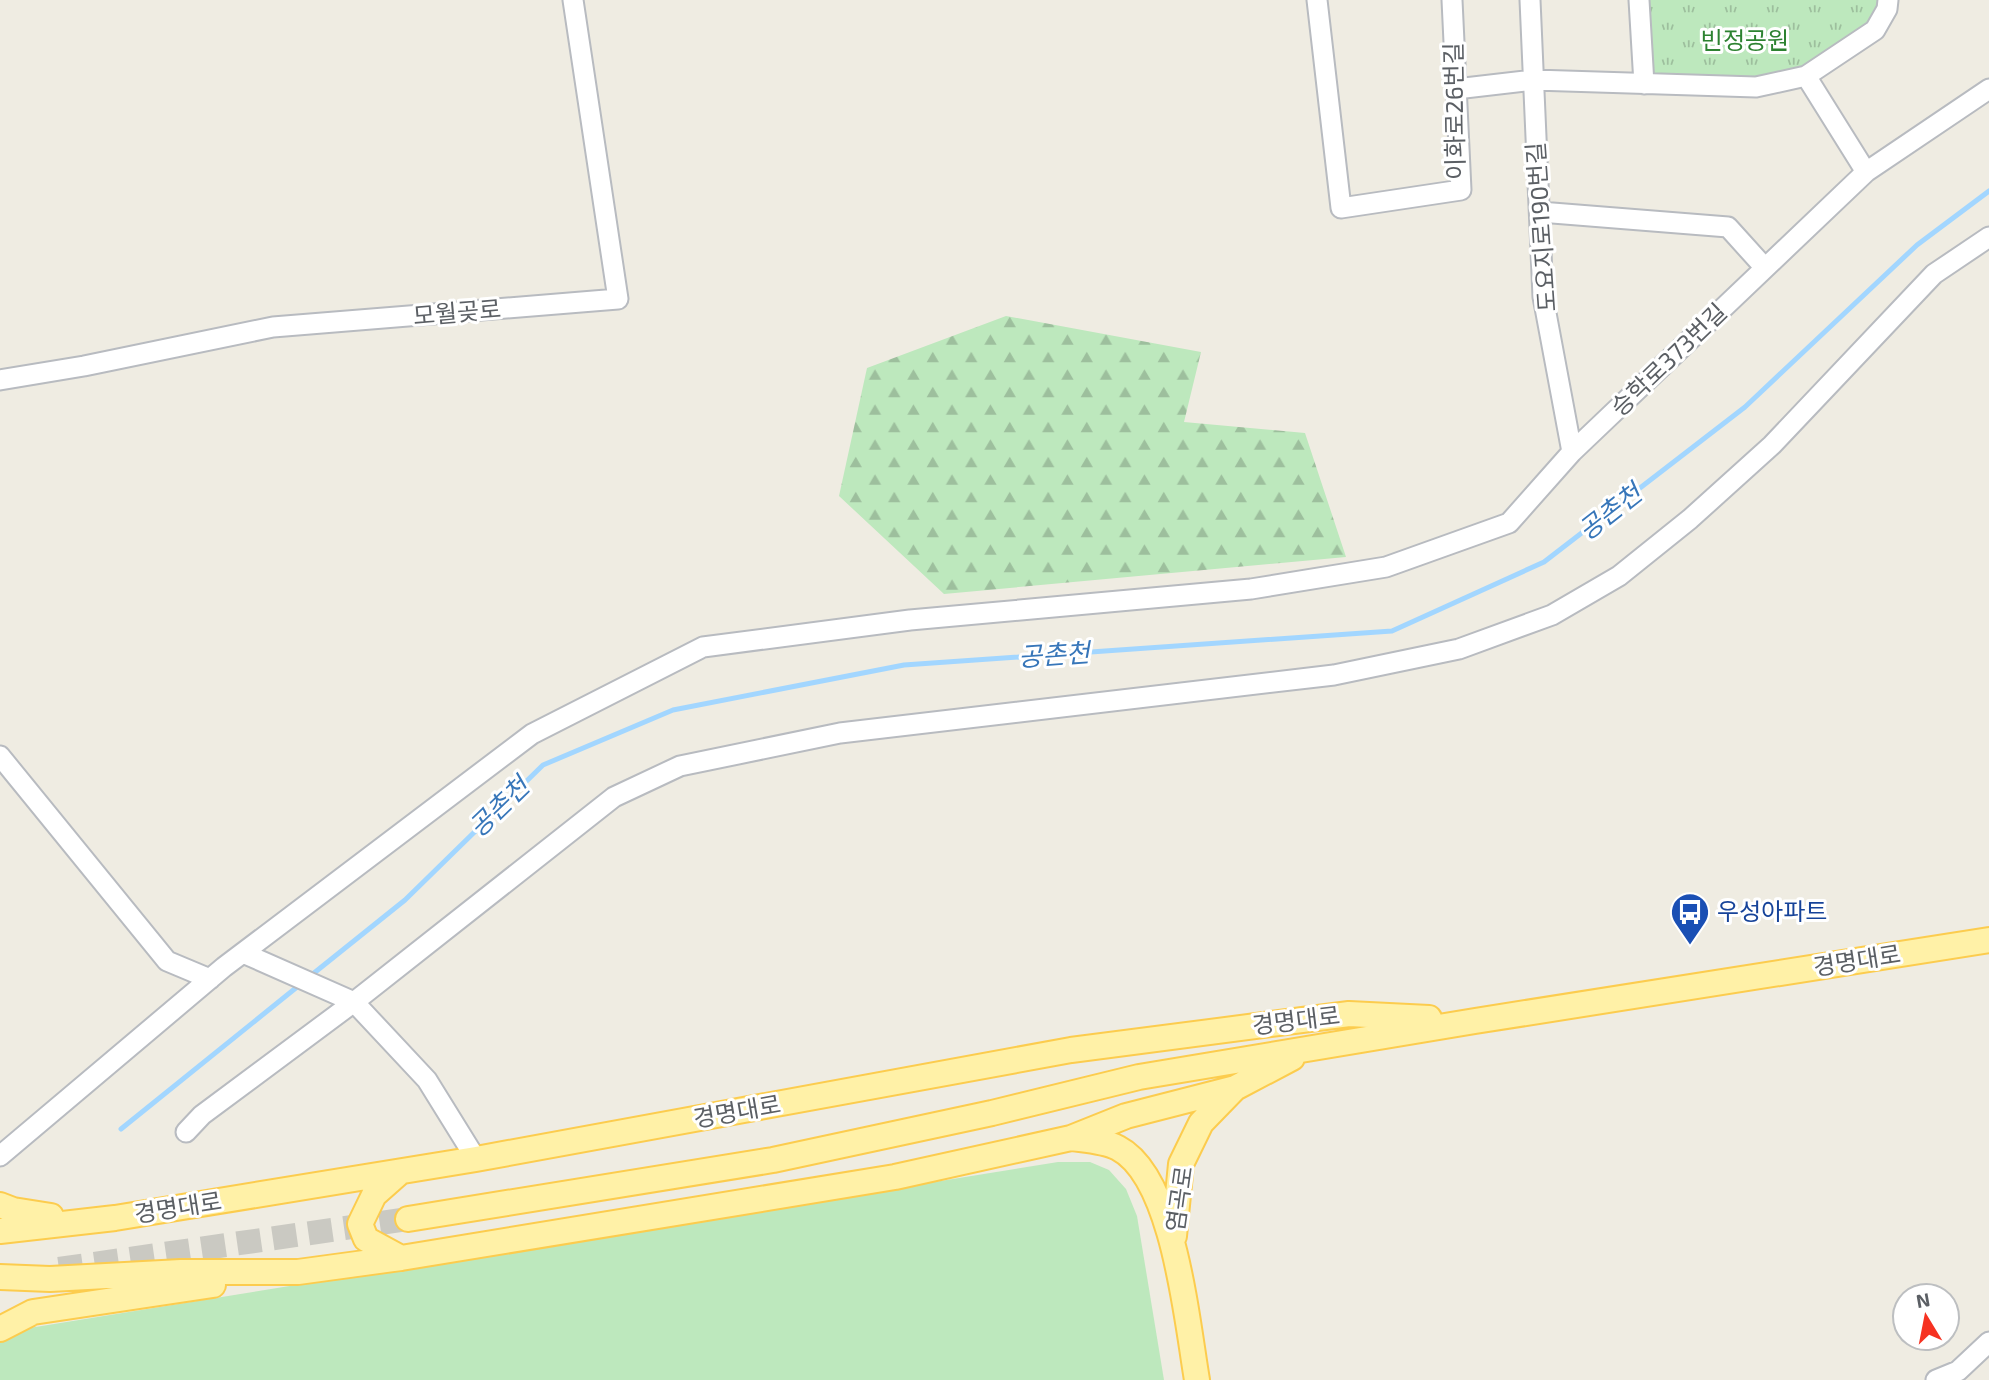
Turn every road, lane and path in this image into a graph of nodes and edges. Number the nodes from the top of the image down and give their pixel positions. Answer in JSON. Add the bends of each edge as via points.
{"nodes":[{"id":1,"x":573,"y":0,"type":"edge"},
{"id":2,"x":1317,"y":0,"type":"edge"},
{"id":3,"x":1452,"y":0,"type":"edge"},
{"id":4,"x":1530,"y":0,"type":"edge"},
{"id":5,"x":1639,"y":0,"type":"edge"},
{"id":6,"x":1888,"y":0,"type":"edge"},
{"id":7,"x":1806,"y":76,"type":"junction"},
{"id":8,"x":1534,"y":80,"type":"junction"},
{"id":9,"x":1644,"y":84,"type":"junction"},
{"id":10,"x":1456,"y":89,"type":"junction"},
{"id":11,"x":1989,"y":89,"type":"edge"},
{"id":12,"x":1866,"y":172,"type":"junction"},
{"id":13,"x":1539,"y":212,"type":"junction"},
{"id":14,"x":1989,"y":237,"type":"edge"},
{"id":15,"x":1765,"y":268,"type":"junction"},
{"id":16,"x":0,"y":380,"type":"edge"},
{"id":17,"x":1572,"y":453,"type":"junction"},
{"id":18,"x":0,"y":756,"type":"edge"},
{"id":19,"x":1989,"y":940,"type":"edge"},
{"id":20,"x":251,"y":956,"type":"junction"},
{"id":21,"x":210,"y":979,"type":"junction"},
{"id":22,"x":349,"y":1000,"type":"junction"},
{"id":23,"x":1475,"y":1021,"type":"junction"},
{"id":24,"x":1311,"y":1048,"type":"junction"},
{"id":25,"x":1235,"y":1088,"type":"junction"},
{"id":26,"x":186,"y":1132,"type":"dead end"},
{"id":27,"x":1071,"y":1138,"type":"junction"},
{"id":28,"x":0,"y":1156,"type":"edge"},
{"id":29,"x":476,"y":1160,"type":"junction"},
{"id":30,"x":400,"y":1172,"type":"junction"},
{"id":31,"x":0,"y":1205,"type":"edge"},
{"id":32,"x":115,"y":1218,"type":"junction"},
{"id":33,"x":408,"y":1219,"type":"tunnel mouth"},
{"id":34,"x":0,"y":1231,"type":"edge"},
{"id":35,"x":1173,"y":1244,"type":"junction"},
{"id":36,"x":401,"y":1258,"type":"junction"},
{"id":37,"x":299,"y":1272,"type":"junction"},
{"id":38,"x":0,"y":1277,"type":"edge"},
{"id":39,"x":0,"y":1329,"type":"edge"},
{"id":40,"x":1989,"y":1342,"type":"edge"},
{"id":41,"x":1958,"y":1375,"type":"edge"},
{"id":42,"x":1197,"y":1380,"type":"edge"},
{"id":43,"x":1936,"y":1380,"type":"edge"}],
"edges":[{"from":1,"to":16,"type":"street","name":"모월곶로","via":[[618,299],[272,327]]},
{"from":2,"to":10,"type":"street","name":"이화로26번길","via":[[1341,208],[1461,190]]},
{"from":3,"to":10,"type":"street","name":"이화로26번길"},
{"from":4,"to":8,"type":"street","name":"도요지로190번길"},
{"from":5,"to":9,"type":"street"},
{"from":6,"to":7,"type":"street","via":[[1875,30]]},
{"from":7,"to":9,"type":"street","via":[[1756,88]]},
{"from":7,"to":12,"type":"street"},
{"from":8,"to":9,"type":"street"},
{"from":8,"to":10,"type":"street"},
{"from":8,"to":13,"type":"street","name":"도요지로190번길"},
{"from":11,"to":12,"type":"street","name":"승학로373번길"},
{"from":12,"to":15,"type":"street","name":"승학로373번길"},
{"from":13,"to":15,"type":"street","via":[[1728,227]]},
{"from":13,"to":17,"type":"street","name":"도요지로190번길","via":[[1543,297]]},
{"from":14,"to":22,"type":"street","via":[[1934,274],[1772,445],[1690,520],[1619,576],[1552,615],[1459,649],[1334,675],[841,733],[680,766],[614,797]]},
{"from":15,"to":17,"type":"street","name":"승학로373번길"},
{"from":17,"to":20,"type":"street","name":"승학로373번길","via":[[1509,523],[1386,567],[1251,589],[910,620],[703,647],[532,734]]},
{"from":18,"to":21,"type":"street","via":[[167,961]]},
{"from":19,"to":23,"type":"main road","name":"경명대로"},
{"from":20,"to":21,"type":"street","name":"승학로373번길"},
{"from":20,"to":22,"type":"street"},
{"from":21,"to":28,"type":"street","name":"승학로373번길"},
{"from":22,"to":26,"type":"street"},
{"from":22,"to":29,"type":"street","via":[[427,1080]]},
{"from":23,"to":24,"type":"main road","name":"경명대로"},
{"from":23,"to":29,"type":"main road","name":"경명대로","via":[[1349,1014],[1072,1050]]},
{"from":24,"to":25,"type":"main road","name":"경명대로"},
{"from":24,"to":33,"type":"main road","name":"경명대로","via":[[1139,1077],[992,1114],[773,1160]]},
{"from":25,"to":27,"type":"main road","name":"경명대로","via":[[1126,1116]]},
{"from":25,"to":35,"type":"main road","name":"염곡로","via":[[1201,1123],[1181,1164]]},
{"from":27,"to":35,"type":"main road","name":"염곡로","via":[[1116,1147],[1135,1160],[1157,1199]]},
{"from":27,"to":36,"type":"main road","name":"경명대로","via":[[895,1177]]},
{"from":29,"to":30,"type":"main road","name":"경명대로"},
{"from":30,"to":32,"type":"main road","name":"경명대로"},
{"from":30,"to":36,"type":"main road","via":[[374,1195],[360,1224],[366,1239]]},
{"from":31,"to":32,"type":"main road","via":[[47,1216]]},
{"from":32,"to":34,"type":"main road","name":"경명대로"},
{"from":35,"to":42,"type":"main road","name":"염곡로"},
{"from":36,"to":37,"type":"main road","name":"경명대로"},
{"from":37,"to":38,"type":"main road","name":"경명대로"},
{"from":37,"to":39,"type":"main road","via":[[33,1312]]},
{"from":40,"to":41,"type":"street"},
{"from":41,"to":43,"type":"street"}]}
